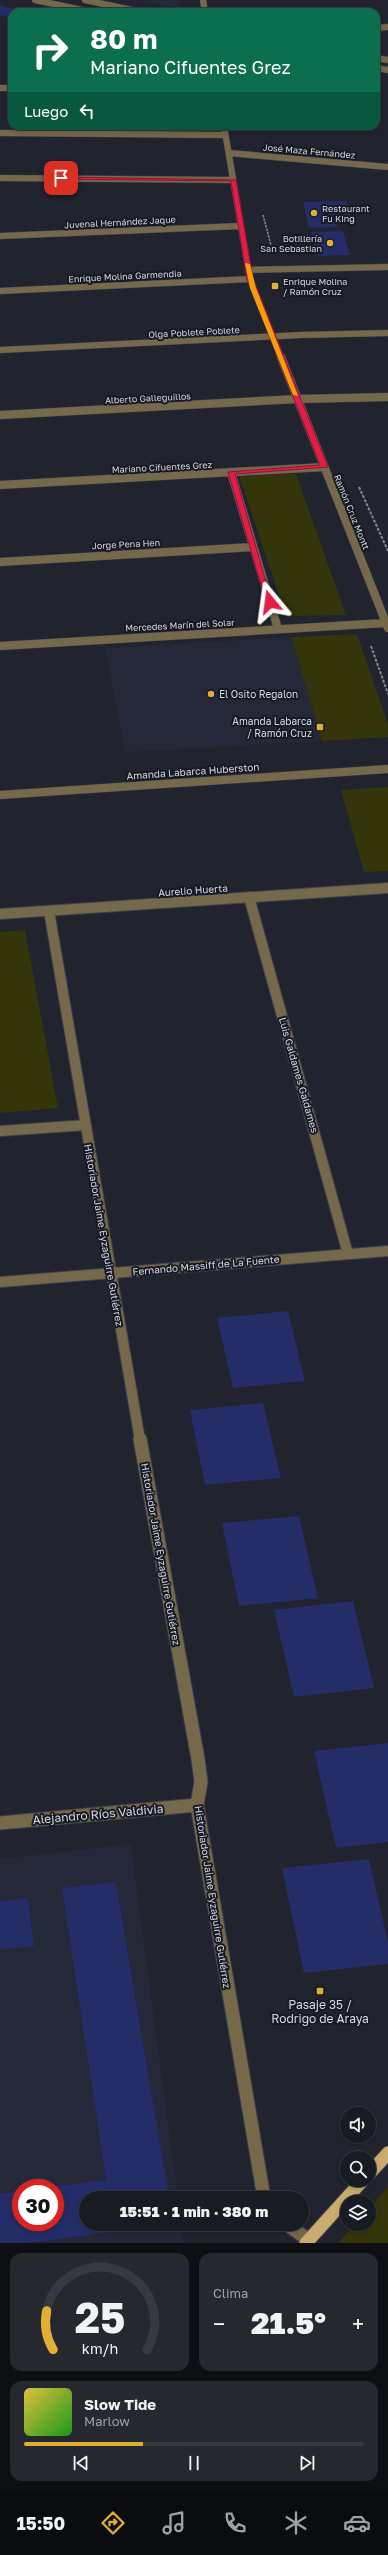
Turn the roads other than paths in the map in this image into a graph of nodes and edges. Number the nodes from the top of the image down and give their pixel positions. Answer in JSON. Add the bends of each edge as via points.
{"nodes":[{"id":1,"x":35,"y":0,"type":"edge"},
{"id":2,"x":84,"y":0,"type":"edge"},
{"id":3,"x":68,"y":8,"type":"edge"},
{"id":4,"x":122,"y":8,"type":"edge"},
{"id":5,"x":224,"y":130,"type":"edge"},
{"id":6,"x":0,"y":133,"type":"edge"},
{"id":7,"x":225,"y":134,"type":"junction"},
{"id":8,"x":229,"y":154,"type":"junction"},
{"id":9,"x":388,"y":167,"type":"edge"},
{"id":10,"x":0,"y":178,"type":"edge"},
{"id":11,"x":233,"y":180,"type":"junction"},
{"id":12,"x":240,"y":226,"type":"junction"},
{"id":13,"x":0,"y":236,"type":"edge"},
{"id":14,"x":388,"y":267,"type":"edge"},
{"id":15,"x":248,"y":270,"type":"junction"},
{"id":16,"x":250,"y":279,"type":"junction"},
{"id":17,"x":0,"y":291,"type":"edge"},
{"id":18,"x":388,"y":333,"type":"edge"},
{"id":19,"x":273,"y":337,"type":"junction"},
{"id":20,"x":0,"y":350,"type":"edge"},
{"id":21,"x":388,"y":397,"type":"edge"},
{"id":22,"x":298,"y":399,"type":"junction"},
{"id":23,"x":0,"y":415,"type":"edge"},
{"id":24,"x":324,"y":467,"type":"junction"},
{"id":25,"x":231,"y":472,"type":"junction"},
{"id":26,"x":0,"y":485,"type":"edge"},
{"id":27,"x":253,"y":547,"type":"junction"},
{"id":28,"x":0,"y":562,"type":"edge"},
{"id":29,"x":385,"y":614,"type":"edge"},
{"id":30,"x":387,"y":626,"type":"edge"},
{"id":31,"x":278,"y":629,"type":"junction"},
{"id":32,"x":0,"y":646,"type":"edge"},
{"id":33,"x":388,"y":769,"type":"edge"},
{"id":34,"x":0,"y":795,"type":"edge"},
{"id":35,"x":388,"y":888,"type":"edge"},
{"id":36,"x":249,"y":897,"type":"junction"},
{"id":37,"x":49,"y":911,"type":"junction"},
{"id":38,"x":0,"y":914,"type":"edge"},
{"id":39,"x":86,"y":1125,"type":"junction"},
{"id":40,"x":0,"y":1131,"type":"edge"},
{"id":41,"x":388,"y":1251,"type":"edge"},
{"id":42,"x":348,"y":1254,"type":"junction"},
{"id":43,"x":110,"y":1273,"type":"junction"},
{"id":44,"x":0,"y":1282,"type":"edge"},
{"id":45,"x":197,"y":1805,"type":"junction"},
{"id":46,"x":0,"y":1823,"type":"edge"},
{"id":47,"x":388,"y":2153,"type":"edge"},
{"id":48,"x":376,"y":2166,"type":"edge"},
{"id":49,"x":357,"y":2187,"type":"edge"},
{"id":50,"x":263,"y":2191,"type":"edge"},
{"id":51,"x":295,"y":2231,"type":"edge"},
{"id":52,"x":307,"y":2241,"type":"edge"}],
"edges":[{"from":1,"to":3,"type":"street"},
{"from":2,"to":4,"type":"street"},
{"from":5,"to":7,"type":"street","name":"Ramón Cruz Montt"},
{"from":6,"to":7,"type":"street"},
{"from":7,"to":8,"type":"street","name":"Ramón Cruz Montt"},
{"from":8,"to":9,"type":"street","name":"José Maza Fernández"},
{"from":8,"to":11,"type":"street","name":"Ramón Cruz Montt"},
{"from":10,"to":11,"type":"street"},
{"from":11,"to":12,"type":"street","name":"Ramón Cruz Montt"},
{"from":12,"to":13,"type":"street","name":"Juvenal Hernández Jaque"},
{"from":12,"to":15,"type":"street","name":"Ramón Cruz Montt"},
{"from":14,"to":15,"type":"street"},
{"from":15,"to":16,"type":"street","name":"Ramón Cruz Montt"},
{"from":16,"to":17,"type":"street","name":"Enrique Molina Garmendia"},
{"from":16,"to":19,"type":"street","name":"Ramón Cruz Montt"},
{"from":18,"to":19,"type":"street","name":"Olga Poblete Poblete"},
{"from":19,"to":20,"type":"street","name":"Olga Poblete Poblete"},
{"from":19,"to":22,"type":"street","name":"Ramón Cruz Montt"},
{"from":21,"to":22,"type":"street","name":"Alberto Galleguillos"},
{"from":22,"to":23,"type":"street","name":"Alberto Galleguillos"},
{"from":22,"to":24,"type":"street","name":"Ramón Cruz Montt"},
{"from":24,"to":25,"type":"street","name":"Mariano Cifuentes Grez"},
{"from":24,"to":29,"type":"street","name":"Ramón Cruz Montt"},
{"from":25,"to":26,"type":"street","name":"Mariano Cifuentes Grez"},
{"from":25,"to":27,"type":"street"},
{"from":27,"to":28,"type":"street","name":"Jorge Pena Hen"},
{"from":27,"to":31,"type":"street"},
{"from":29,"to":30,"type":"street","name":"Ramón Cruz Montt"},
{"from":30,"to":31,"type":"street","name":"Mercedes Marín del Solar"},
{"from":31,"to":32,"type":"street","name":"Mercedes Marín del Solar"},
{"from":33,"to":34,"type":"street","name":"Amanda Labarca Huberston"},
{"from":35,"to":36,"type":"street","name":"Aurelio Huerta"},
{"from":36,"to":37,"type":"street","name":"Aurelio Huerta"},
{"from":36,"to":42,"type":"street","name":"Luis Galdames Galdames"},
{"from":37,"to":38,"type":"street","name":"Aurelio Huerta"},
{"from":37,"to":39,"type":"street","name":"Historiador Jaime Eyzaguirre Gutiérrez"},
{"from":39,"to":40,"type":"street"},
{"from":39,"to":43,"type":"street","name":"Historiador Jaime Eyzaguirre Gutiérrez"},
{"from":41,"to":42,"type":"street","name":"Fernando Massiff de La Fuente"},
{"from":42,"to":43,"type":"street","name":"Fernando Massiff de La Fuente"},
{"from":43,"to":44,"type":"street","name":"Fernando Massiff de La Fuente"},
{"from":43,"to":45,"type":"street","name":"Historiador Jaime Eyzaguirre Gutiérrez","via":[[198,1759],[201,1782]]},
{"from":45,"to":46,"type":"street","name":"Alejandro Ríos Valdivia"},
{"from":45,"to":50,"type":"street","name":"Historiador Jaime Eyzaguirre Gutiérrez"},
{"from":47,"to":48,"type":"main road"},
{"from":49,"to":52,"type":"main road"},
{"from":51,"to":52,"type":"street"}]}
